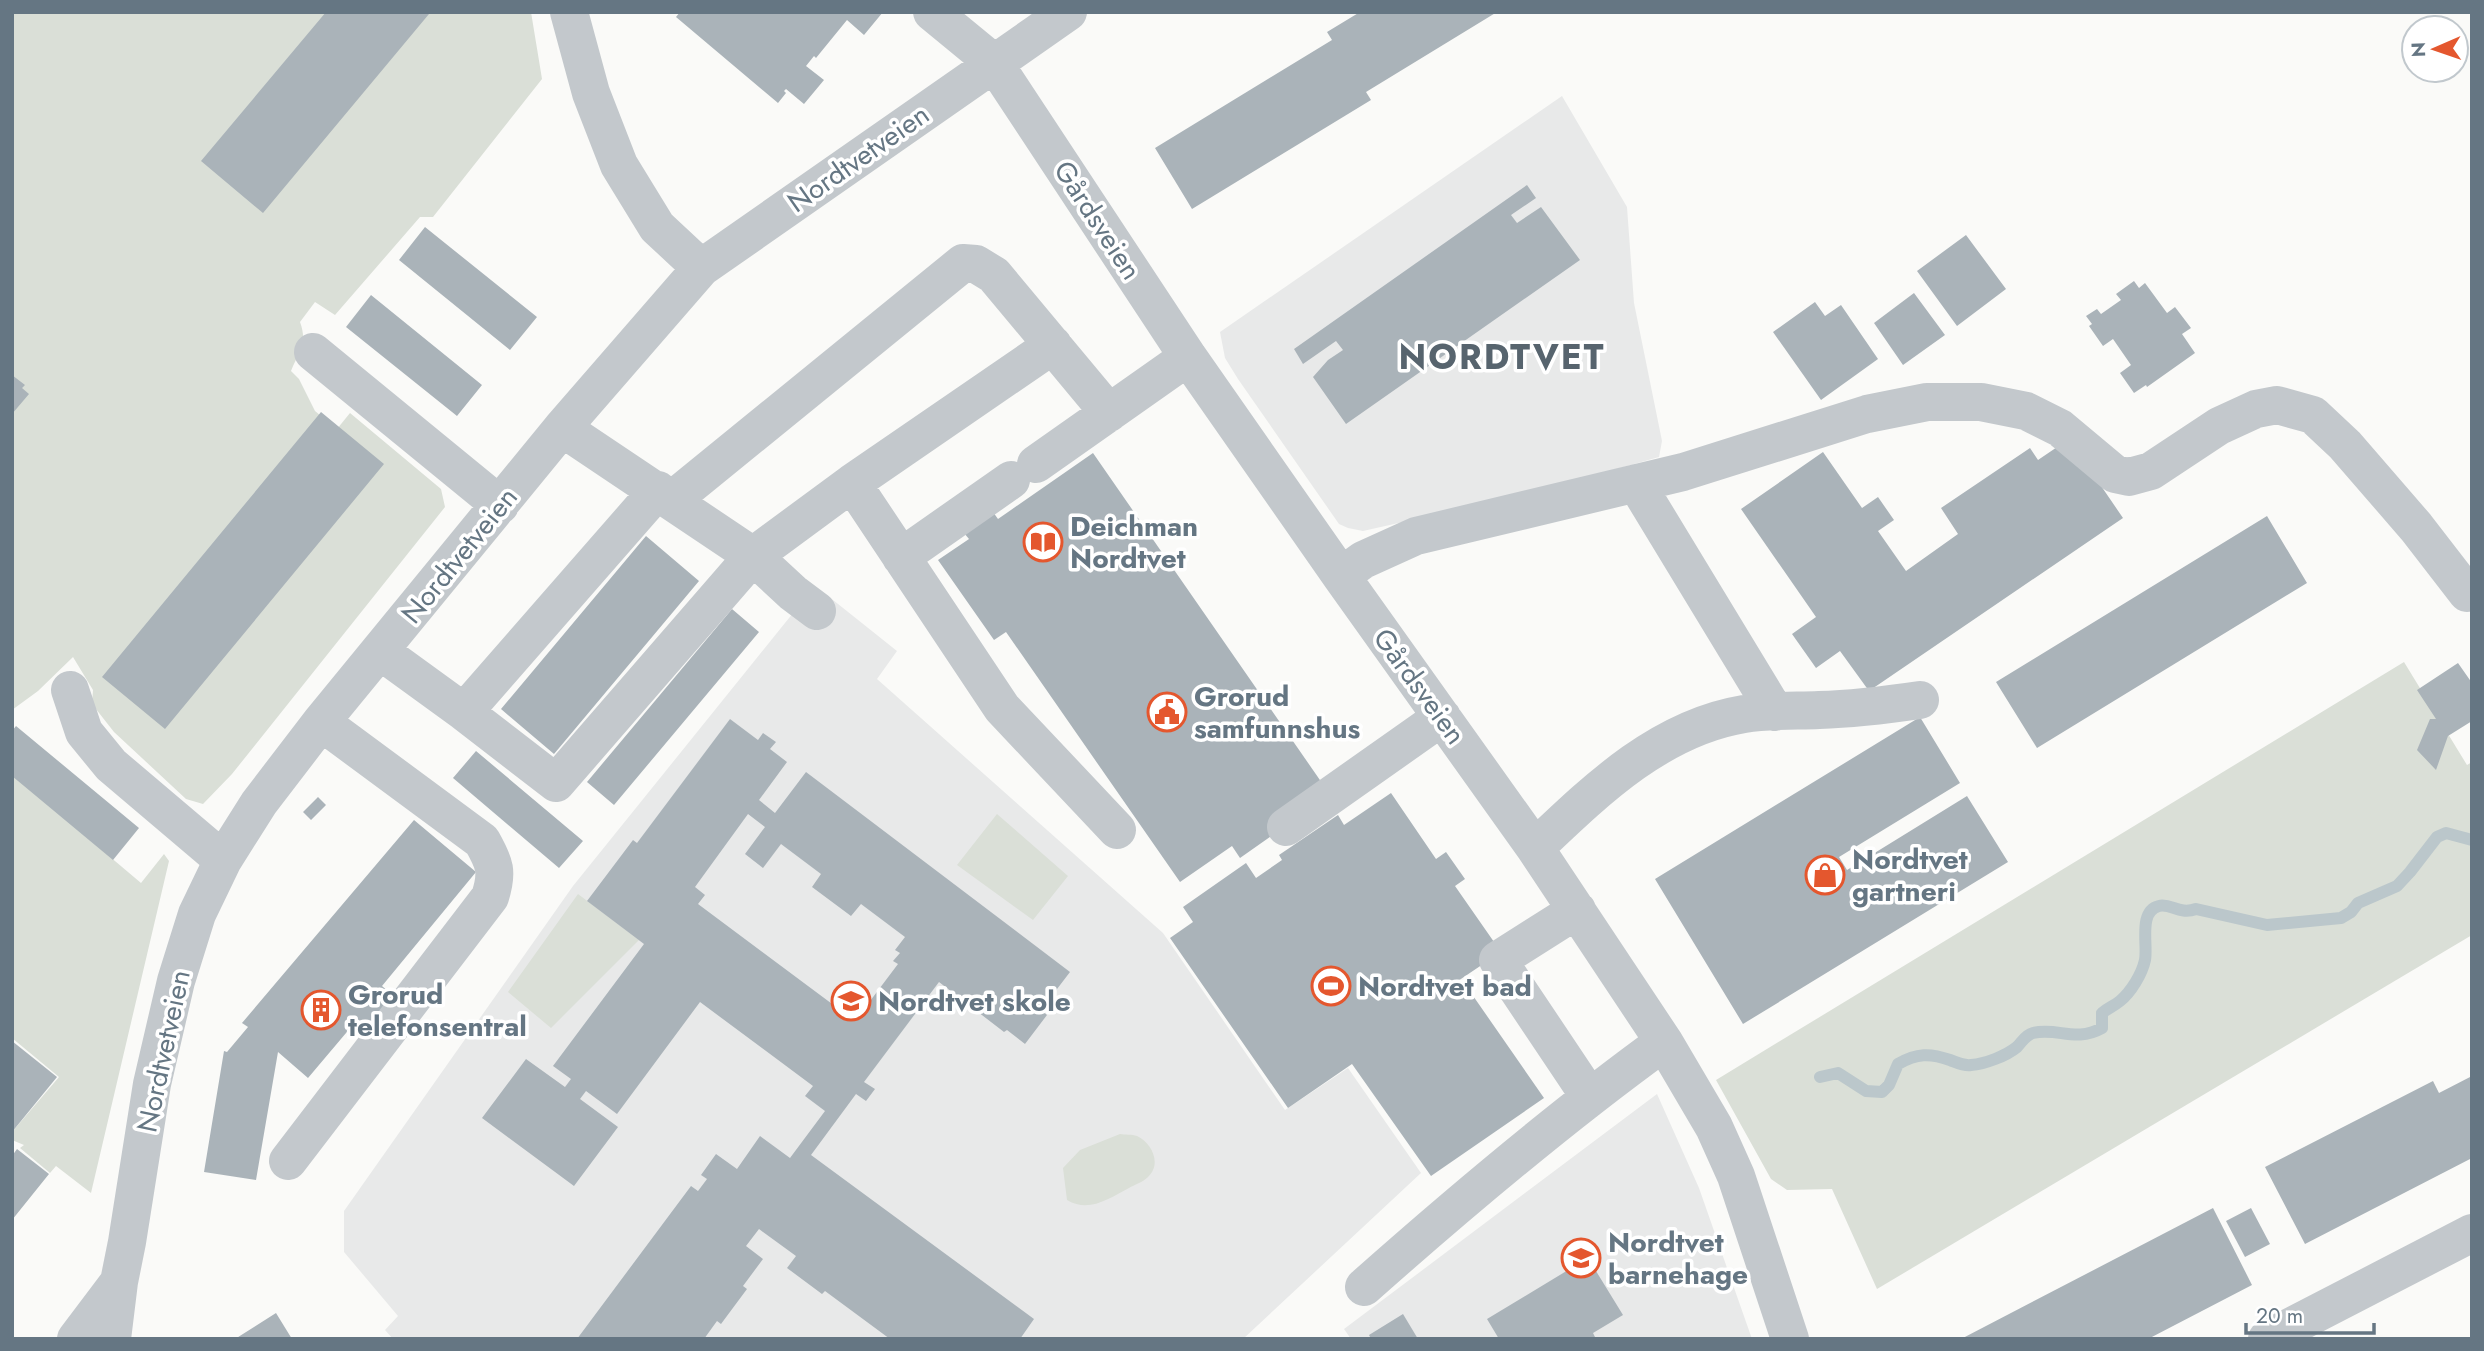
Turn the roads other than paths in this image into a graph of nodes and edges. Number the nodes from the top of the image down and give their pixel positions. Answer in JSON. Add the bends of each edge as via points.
{"nodes":[{"id":1,"x":569,"y":12,"type":"edge"},
{"id":2,"x":932,"y":12,"type":"edge"},
{"id":3,"x":1068,"y":12,"type":"edge"},
{"id":4,"x":994,"y":63,"type":"junction"},
{"id":5,"x":701,"y":268,"type":"junction"},
{"id":6,"x":1053,"y":345,"type":"junction"},
{"id":7,"x":313,"y":352,"type":"dead end"},
{"id":8,"x":1188,"y":357,"type":"junction"},
{"id":9,"x":1109,"y":413,"type":"junction"},
{"id":10,"x":562,"y":428,"type":"junction"},
{"id":11,"x":852,"y":483,"type":"junction"},
{"id":12,"x":1636,"y":484,"type":"junction"},
{"id":13,"x":665,"y":495,"type":"junction"},
{"id":14,"x":500,"y":505,"type":"junction"},
{"id":15,"x":753,"y":556,"type":"junction"},
{"id":16,"x":901,"y":557,"type":"junction"},
{"id":17,"x":1341,"y":576,"type":"junction"},
{"id":18,"x":2467,"y":593,"type":"dead end"},
{"id":19,"x":817,"y":611,"type":"dead end"},
{"id":20,"x":380,"y":651,"type":"junction"},
{"id":21,"x":70,"y":690,"type":"dead end"},
{"id":22,"x":1920,"y":700,"type":"dead end"},
{"id":23,"x":464,"y":712,"type":"junction"},
{"id":24,"x":1775,"y":712,"type":"junction"},
{"id":25,"x":1442,"y":717,"type":"junction"},
{"id":26,"x":321,"y":722,"type":"junction"},
{"id":27,"x":1286,"y":827,"type":"dead end"},
{"id":28,"x":1117,"y":830,"type":"dead end"},
{"id":29,"x":1535,"y":848,"type":"junction"},
{"id":30,"x":223,"y":860,"type":"junction"},
{"id":31,"x":1577,"y":910,"type":"junction"},
{"id":32,"x":1664,"y":1042,"type":"junction"},
{"id":33,"x":1589,"y":1096,"type":"junction"},
{"id":34,"x":288,"y":1161,"type":"dead end"},
{"id":35,"x":2472,"y":1233,"type":"edge"},
{"id":36,"x":119,"y":1282,"type":"junction"},
{"id":37,"x":1364,"y":1287,"type":"dead end"},
{"id":38,"x":76,"y":1339,"type":"edge"},
{"id":39,"x":112,"y":1339,"type":"edge"},
{"id":40,"x":1790,"y":1339,"type":"edge"},
{"id":41,"x":2267,"y":1339,"type":"edge"}],
"edges":[{"from":1,"to":5,"type":"street","via":[[591,93],[619,165],[657,227]]},
{"from":2,"to":4,"type":"street","name":"Gårdsveien"},
{"from":3,"to":4,"type":"street","name":"Nordtvetveien"},
{"from":4,"to":5,"type":"street","name":"Nordtvetveien"},
{"from":4,"to":8,"type":"street","name":"Gårdsveien"},
{"from":5,"to":10,"type":"street","name":"Nordtvetveien"},
{"from":6,"to":9,"type":"street"},
{"from":6,"to":11,"type":"street"},
{"from":6,"to":13,"type":"street","via":[[994,275],[976,264],[963,263]]},
{"from":7,"to":14,"type":"street"},
{"from":8,"to":9,"type":"street"},
{"from":8,"to":17,"type":"street","name":"Gårdsveien"},
{"from":9,"to":16,"type":"street"},
{"from":10,"to":13,"type":"street"},
{"from":10,"to":14,"type":"street","name":"Nordtvetveien"},
{"from":11,"to":15,"type":"street"},
{"from":11,"to":16,"type":"street"},
{"from":12,"to":17,"type":"street","via":[[1416,536],[1363,560]]},
{"from":12,"to":18,"type":"street","via":[[1867,414],[1927,402],[1981,402],[2026,411],[2060,428],[2115,474],[2129,477],[2151,471],[2219,426],[2277,405],[2313,415],[2345,445]]},
{"from":12,"to":24,"type":"street"},
{"from":13,"to":15,"type":"street"},
{"from":13,"to":23,"type":"street"},
{"from":14,"to":20,"type":"street","name":"Nordtvetveien"},
{"from":15,"to":19,"type":"street"},
{"from":15,"to":23,"type":"street","via":[[556,783]]},
{"from":16,"to":28,"type":"street","via":[[1002,708]]},
{"from":17,"to":25,"type":"street","name":"Gårdsveien"},
{"from":20,"to":23,"type":"street"},
{"from":20,"to":26,"type":"street","name":"Nordtvetveien"},
{"from":21,"to":30,"type":"street","via":[[84,732],[111,765]]},
{"from":22,"to":24,"type":"street"},
{"from":24,"to":29,"type":"street","via":[[1716,721],[1637,759]]},
{"from":25,"to":27,"type":"street"},
{"from":25,"to":29,"type":"street","name":"Gårdsveien"},
{"from":26,"to":30,"type":"street","name":"Nordtvetveien","via":[[259,803]]},
{"from":26,"to":34,"type":"street","via":[[482,841],[493,860],[496,878],[490,897]]},
{"from":29,"to":31,"type":"street","name":"Gårdsveien"},
{"from":30,"to":36,"type":"street","name":"Nordtvetveien","via":[[197,914],[173,994],[152,1084]]},
{"from":31,"to":32,"type":"street","name":"Gårdsveien"},
{"from":31,"to":33,"type":"street","via":[[1498,960]]},
{"from":32,"to":33,"type":"street"},
{"from":32,"to":40,"type":"street","name":"Gårdsveien","via":[[1737,1176]]},
{"from":33,"to":37,"type":"street"},
{"from":35,"to":41,"type":"street"},
{"from":36,"to":38,"type":"street","name":"Nordtvetveien"},
{"from":36,"to":39,"type":"street","name":"Nordtvetveien"}]}
